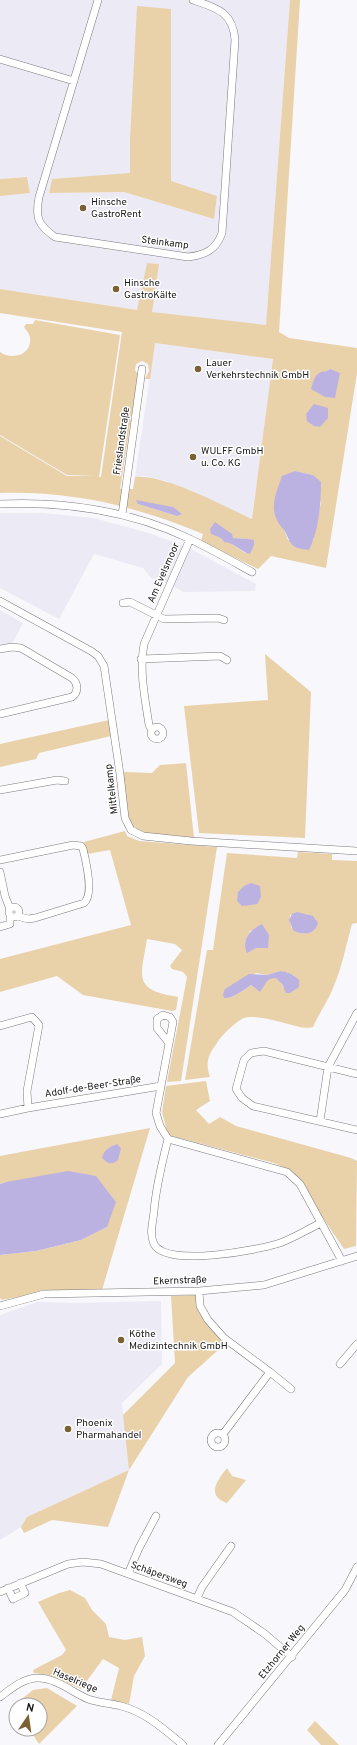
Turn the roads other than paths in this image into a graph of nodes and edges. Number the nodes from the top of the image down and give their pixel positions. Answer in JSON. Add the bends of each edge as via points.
{"nodes":[{"id":1,"x":98,"y":0,"type":"edge"},
{"id":2,"x":193,"y":0,"type":"edge"},
{"id":3,"x":0,"y":58,"type":"edge"},
{"id":4,"x":74,"y":81,"type":"junction"},
{"id":5,"x":142,"y":369,"type":"dead end"},
{"id":6,"x":0,"y":504,"type":"edge"},
{"id":7,"x":122,"y":515,"type":"junction"},
{"id":8,"x":190,"y":539,"type":"junction"},
{"id":9,"x":252,"y":572,"type":"dead end"},
{"id":10,"x":0,"y":602,"type":"edge"},
{"id":11,"x":123,"y":603,"type":"dead end"},
{"id":12,"x":156,"y":615,"type":"junction"},
{"id":13,"x":224,"y":620,"type":"dead end"},
{"id":14,"x":0,"y":649,"type":"edge"},
{"id":15,"x":141,"y":659,"type":"junction"},
{"id":16,"x":227,"y":660,"type":"dead end"},
{"id":17,"x":0,"y":714,"type":"edge"},
{"id":18,"x":152,"y":730,"type":"dead end"},
{"id":19,"x":66,"y":782,"type":"dead end"},
{"id":20,"x":0,"y":790,"type":"edge"},
{"id":21,"x":357,"y":852,"type":"edge"},
{"id":22,"x":0,"y":860,"type":"edge"},
{"id":23,"x":0,"y":872,"type":"edge"},
{"id":24,"x":12,"y":913,"type":"junction"},
{"id":25,"x":0,"y":927,"type":"edge"},
{"id":26,"x":357,"y":1013,"type":"edge"},
{"id":27,"x":0,"y":1026,"type":"edge"},
{"id":28,"x":168,"y":1043,"type":"dead end"},
{"id":29,"x":328,"y":1067,"type":"junction"},
{"id":30,"x":357,"y":1074,"type":"edge"},
{"id":31,"x":161,"y":1086,"type":"junction"},
{"id":32,"x":28,"y":1108,"type":"junction"},
{"id":33,"x":0,"y":1114,"type":"edge"},
{"id":34,"x":320,"y":1121,"type":"junction"},
{"id":35,"x":357,"y":1130,"type":"edge"},
{"id":36,"x":168,"y":1139,"type":"junction"},
{"id":37,"x":321,"y":1222,"type":"junction"},
{"id":38,"x":357,"y":1256,"type":"edge"},
{"id":39,"x":342,"y":1261,"type":"junction"},
{"id":40,"x":199,"y":1291,"type":"junction"},
{"id":41,"x":0,"y":1306,"type":"edge"},
{"id":42,"x":357,"y":1344,"type":"edge"},
{"id":43,"x":340,"y":1364,"type":"dead end"},
{"id":44,"x":270,"y":1372,"type":"junction"},
{"id":45,"x":291,"y":1389,"type":"dead end"},
{"id":46,"x":223,"y":1434,"type":"dead end"},
{"id":47,"x":156,"y":1516,"type":"dead end"},
{"id":48,"x":231,"y":1546,"type":"dead end"},
{"id":49,"x":357,"y":1568,"type":"edge"},
{"id":50,"x":128,"y":1574,"type":"junction"},
{"id":51,"x":20,"y":1583,"type":"junction"},
{"id":52,"x":8,"y":1588,"type":"junction"},
{"id":53,"x":0,"y":1592,"type":"edge"},
{"id":54,"x":197,"y":1598,"type":"junction"},
{"id":55,"x":292,"y":1657,"type":"junction"},
{"id":56,"x":0,"y":1697,"type":"edge"},
{"id":57,"x":183,"y":1745,"type":"edge"},
{"id":58,"x":218,"y":1745,"type":"edge"}],
"edges":[{"from":1,"to":4,"type":"street","name":"Steinkamp"},
{"from":2,"to":4,"type":"street","name":"Steinkamp","via":[[223,12],[230,20],[235,40],[222,233],[211,250],[200,256],[182,256],[55,237],[40,224],[37,214],[39,197]]},
{"from":3,"to":4,"type":"street"},
{"from":5,"to":7,"type":"street","name":"Frieslandstraße"},
{"from":6,"to":7,"type":"street","via":[[59,505]]},
{"from":7,"to":8,"type":"street"},
{"from":8,"to":9,"type":"street"},
{"from":8,"to":12,"type":"street","name":"Am Evelsmoor"},
{"from":10,"to":21,"type":"street","name":"Mittelkamp","via":[[91,651],[102,661],[125,818],[131,830],[143,836],[191,841]]},
{"from":11,"to":12,"type":"street","name":"Am Evelsmoor","via":[[130,602]]},
{"from":12,"to":13,"type":"street","name":"Am Evelsmoor","via":[[164,619]]},
{"from":12,"to":15,"type":"street","name":"Am Evelsmoor","via":[[144,644]]},
{"from":14,"to":17,"type":"street","via":[[21,648],[75,680],[77,688],[72,697]]},
{"from":15,"to":16,"type":"street","via":[[220,656]]},
{"from":15,"to":18,"type":"street","name":"Am Evelsmoor","via":[[149,725]]},
{"from":19,"to":20,"type":"street","via":[[57,780]]},
{"from":22,"to":24,"type":"street","via":[[73,845],[81,846],[83,849],[89,890],[84,903],[28,919]]},
{"from":23,"to":24,"type":"street"},
{"from":24,"to":25,"type":"street","via":[[10,924]]},
{"from":26,"to":29,"type":"street"},
{"from":27,"to":32,"type":"street","via":[[32,1017],[39,1025],[27,1091]]},
{"from":28,"to":31,"type":"street"},
{"from":29,"to":30,"type":"street"},
{"from":29,"to":34,"type":"street"},
{"from":29,"to":34,"type":"street","via":[[264,1051],[251,1053],[244,1060],[236,1089],[242,1098],[253,1106]]},
{"from":31,"to":32,"type":"street","name":"Adolf-de-Beer-Straße"},
{"from":31,"to":36,"type":"street","via":[[156,1113]]},
{"from":32,"to":33,"type":"street","name":"Adolf-de-Beer-Straße"},
{"from":34,"to":35,"type":"street"},
{"from":36,"to":37,"type":"street","via":[[287,1172],[300,1184]]},
{"from":36,"to":37,"type":"street","via":[[154,1198],[151,1230],[155,1245],[163,1253],[176,1256],[242,1252],[279,1243]]},
{"from":37,"to":39,"type":"street"},
{"from":38,"to":39,"type":"street","name":"Ekernstraße"},
{"from":39,"to":40,"type":"street","name":"Ekernstraße","via":[[264,1285]]},
{"from":40,"to":41,"type":"street","name":"Ekernstraße","via":[[44,1294]]},
{"from":40,"to":44,"type":"street","via":[[200,1306],[208,1320],[220,1333]]},
{"from":42,"to":43,"type":"street"},
{"from":44,"to":45,"type":"street"},
{"from":44,"to":46,"type":"street"},
{"from":47,"to":50,"type":"street"},
{"from":48,"to":54,"type":"street"},
{"from":49,"to":55,"type":"street","name":"Etzhorner Weg","via":[[345,1590]]},
{"from":50,"to":51,"type":"street","name":"Schäpersweg","via":[[101,1564],[83,1562],[68,1564]]},
{"from":50,"to":54,"type":"street","name":"Schäpersweg"},
{"from":51,"to":52,"type":"street","name":"Schäpersweg"},
{"from":51,"to":52,"type":"street","via":[[25,1593],[14,1599]]},
{"from":52,"to":53,"type":"street","name":"Schäpersweg"},
{"from":54,"to":55,"type":"street","name":"Schäpersweg","via":[[233,1612]]},
{"from":55,"to":58,"type":"street","name":"Etzhorner Weg"},
{"from":56,"to":57,"type":"street","name":"Haselriege","via":[[21,1682],[38,1678],[50,1680],[89,1699],[132,1710],[155,1722]]}]}
